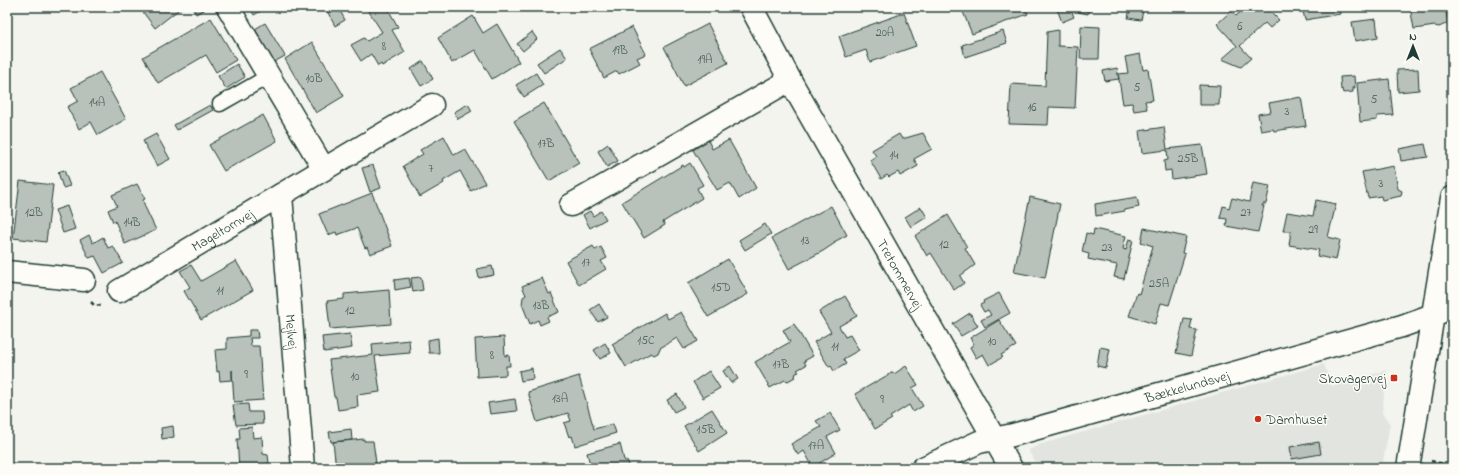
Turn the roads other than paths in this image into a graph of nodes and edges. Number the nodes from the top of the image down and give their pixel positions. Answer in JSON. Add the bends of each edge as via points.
{"nodes":[{"id":1,"x":228,"y":7,"type":"edge"},
{"id":2,"x":751,"y":7,"type":"edge"},
{"id":3,"x":269,"y":76,"type":"junction"},
{"id":4,"x":790,"y":80,"type":"junction"},
{"id":5,"x":220,"y":104,"type":"dead end"},
{"id":6,"x":432,"y":105,"type":"dead end"},
{"id":7,"x":324,"y":169,"type":"junction"},
{"id":8,"x":281,"y":195,"type":"junction"},
{"id":9,"x":1452,"y":198,"type":"edge"},
{"id":10,"x":571,"y":205,"type":"dead end"},
{"id":11,"x":7,"y":272,"type":"edge"},
{"id":12,"x":84,"y":280,"type":"dead end"},
{"id":13,"x":119,"y":291,"type":"dead end"},
{"id":14,"x":1442,"y":311,"type":"edge"},
{"id":15,"x":994,"y":439,"type":"junction"},
{"id":16,"x":303,"y":468,"type":"edge"},
{"id":17,"x":923,"y":468,"type":"edge"},
{"id":18,"x":1011,"y":468,"type":"edge"},
{"id":19,"x":1408,"y":468,"type":"edge"}],
"edges":[{"from":1,"to":3,"type":"street"},
{"from":2,"to":4,"type":"street","name":"Tretommervej"},
{"from":3,"to":5,"type":"lane"},
{"from":3,"to":7,"type":"street"},
{"from":4,"to":10,"type":"street"},
{"from":4,"to":15,"type":"street","name":"Tretommervej"},
{"from":6,"to":7,"type":"street","name":"Mageltornvej"},
{"from":7,"to":8,"type":"street","name":"Mageltornvej"},
{"from":8,"to":13,"type":"street","name":"Mageltornvej"},
{"from":8,"to":16,"type":"street","name":"Mejlvej"},
{"from":9,"to":14,"type":"street"},
{"from":11,"to":12,"type":"street"},
{"from":14,"to":15,"type":"street","name":"Bækkelundsvej","via":[[1402,326]]},
{"from":14,"to":19,"type":"street"},
{"from":15,"to":17,"type":"street","name":"Bækkelundsvej","via":[[979,442]]},
{"from":15,"to":18,"type":"street","name":"Tretommervej"}]}
